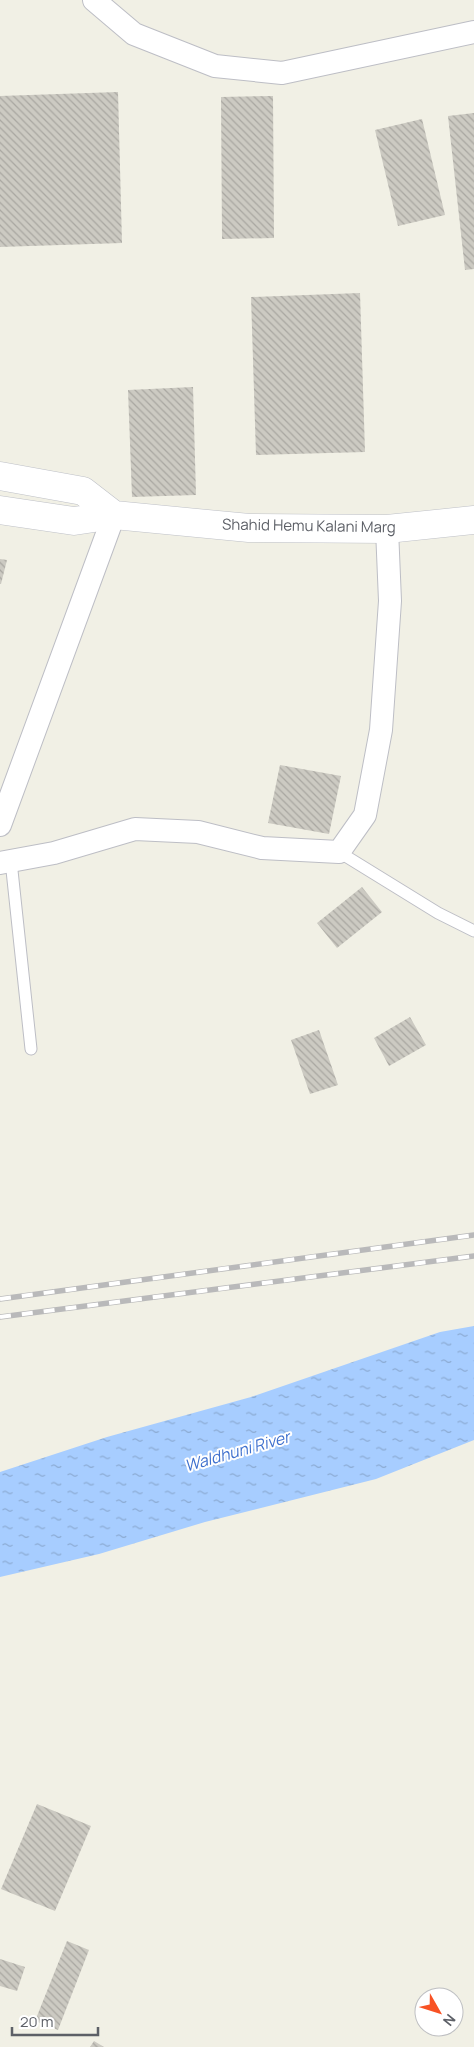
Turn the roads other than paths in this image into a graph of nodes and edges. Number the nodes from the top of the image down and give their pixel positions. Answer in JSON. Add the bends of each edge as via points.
{"nodes":[{"id":1,"x":94,"y":0,"type":"edge"},
{"id":2,"x":474,"y":32,"type":"edge"},
{"id":3,"x":0,"y":476,"type":"edge"},
{"id":4,"x":0,"y":510,"type":"edge"},
{"id":5,"x":114,"y":515,"type":"junction"},
{"id":6,"x":474,"y":520,"type":"edge"},
{"id":7,"x":387,"y":528,"type":"junction"},
{"id":8,"x":0,"y":825,"type":"edge"},
{"id":9,"x":339,"y":852,"type":"junction"},
{"id":10,"x":5,"y":862,"type":"edge"},
{"id":11,"x":474,"y":931,"type":"edge"},
{"id":12,"x":31,"y":1049,"type":"dead end"}],
"edges":[{"from":1,"to":2,"type":"street","via":[[134,34],[215,66],[282,73]]},
{"from":3,"to":5,"type":"main road","via":[[83,491]]},
{"from":4,"to":5,"type":"main road","name":"Shahid Hemu Kalani Marg","via":[[74,521]]},
{"from":5,"to":7,"type":"main road","name":"Shahid Hemu Kalani Marg","via":[[249,528]]},
{"from":5,"to":8,"type":"street"},
{"from":6,"to":7,"type":"main road","name":"Shahid Hemu Kalani Marg"},
{"from":7,"to":9,"type":"street","via":[[390,601],[381,730],[365,814]]},
{"from":9,"to":10,"type":"street","via":[[262,848],[198,832],[135,829],[54,853]]},
{"from":9,"to":11,"type":"lane","via":[[438,913]]},
{"from":10,"to":12,"type":"lane"}]}
